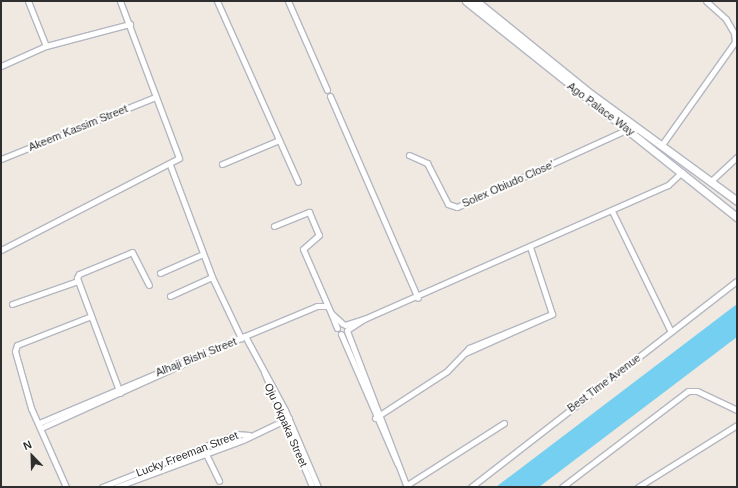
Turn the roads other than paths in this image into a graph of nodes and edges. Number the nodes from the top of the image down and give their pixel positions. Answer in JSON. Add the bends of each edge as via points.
{"nodes":[{"id":1,"x":28,"y":1,"type":"edge"},
{"id":2,"x":120,"y":1,"type":"edge"},
{"id":3,"x":217,"y":1,"type":"edge"},
{"id":4,"x":288,"y":1,"type":"edge"},
{"id":5,"x":466,"y":1,"type":"edge"},
{"id":6,"x":476,"y":1,"type":"edge"},
{"id":7,"x":706,"y":1,"type":"edge"},
{"id":8,"x":130,"y":24,"type":"junction"},
{"id":9,"x":46,"y":46,"type":"junction"},
{"id":10,"x":1,"y":66,"type":"edge"},
{"id":11,"x":327,"y":90,"type":"dead end"},
{"id":12,"x":330,"y":96,"type":"dead end"},
{"id":13,"x":155,"y":97,"type":"junction"},
{"id":14,"x":628,"y":129,"type":"junction"},
{"id":15,"x":279,"y":140,"type":"junction"},
{"id":16,"x":661,"y":146,"type":"junction"},
{"id":17,"x":409,"y":155,"type":"dead end"},
{"id":18,"x":737,"y":158,"type":"edge"},
{"id":19,"x":1,"y":159,"type":"edge"},
{"id":20,"x":222,"y":164,"type":"dead end"},
{"id":21,"x":170,"y":165,"type":"junction"},
{"id":22,"x":682,"y":172,"type":"junction"},
{"id":23,"x":298,"y":182,"type":"dead end"},
{"id":24,"x":710,"y":182,"type":"junction"},
{"id":25,"x":737,"y":202,"type":"edge"},
{"id":26,"x":612,"y":211,"type":"junction"},
{"id":27,"x":737,"y":217,"type":"edge"},
{"id":28,"x":274,"y":226,"type":"dead end"},
{"id":29,"x":530,"y":247,"type":"junction"},
{"id":30,"x":1,"y":250,"type":"edge"},
{"id":31,"x":203,"y":254,"type":"junction"},
{"id":32,"x":160,"y":273,"type":"dead end"},
{"id":33,"x":212,"y":277,"type":"junction"},
{"id":34,"x":78,"y":281,"type":"junction"},
{"id":35,"x":737,"y":281,"type":"edge"},
{"id":36,"x":149,"y":285,"type":"dead end"},
{"id":37,"x":170,"y":296,"type":"dead end"},
{"id":38,"x":418,"y":298,"type":"junction"},
{"id":39,"x":12,"y":304,"type":"dead end"},
{"id":40,"x":326,"y":306,"type":"junction"},
{"id":41,"x":331,"y":313,"type":"junction"},
{"id":42,"x":89,"y":317,"type":"junction"},
{"id":43,"x":345,"y":329,"type":"junction"},
{"id":44,"x":670,"y":330,"type":"junction"},
{"id":45,"x":243,"y":337,"type":"junction"},
{"id":46,"x":119,"y":392,"type":"junction"},
{"id":47,"x":737,"y":410,"type":"edge"},
{"id":48,"x":380,"y":415,"type":"junction"},
{"id":49,"x":375,"y":418,"type":"junction"},
{"id":50,"x":287,"y":419,"type":"junction"},
{"id":51,"x":504,"y":423,"type":"dead end"},
{"id":52,"x":737,"y":425,"type":"edge"},
{"id":53,"x":40,"y":426,"type":"junction"},
{"id":54,"x":249,"y":436,"type":"junction"},
{"id":55,"x":205,"y":452,"type":"junction"},
{"id":56,"x":397,"y":463,"type":"junction"},
{"id":57,"x":219,"y":481,"type":"dead end"},
{"id":58,"x":407,"y":486,"type":"edge"},
{"id":59,"x":66,"y":487,"type":"edge"},
{"id":60,"x":102,"y":487,"type":"edge"},
{"id":61,"x":116,"y":487,"type":"edge"},
{"id":62,"x":314,"y":487,"type":"edge"},
{"id":63,"x":471,"y":487,"type":"edge"},
{"id":64,"x":562,"y":487,"type":"edge"},
{"id":65,"x":638,"y":487,"type":"edge"}],
"edges":[{"from":1,"to":9,"type":"street"},
{"from":2,"to":8,"type":"street"},
{"from":3,"to":15,"type":"street"},
{"from":4,"to":11,"type":"street"},
{"from":5,"to":14,"type":"main road","name":"Ago Palace Way"},
{"from":6,"to":16,"type":"main road","name":"Ago Palace Way"},
{"from":7,"to":16,"type":"street","via":[[726,20],[734,33],[735,42]]},
{"from":8,"to":9,"type":"street"},
{"from":8,"to":13,"type":"street"},
{"from":9,"to":10,"type":"street"},
{"from":12,"to":38,"type":"street"},
{"from":13,"to":19,"type":"street","name":"Akeem Kassim Street"},
{"from":13,"to":21,"type":"street","via":[[179,156]]},
{"from":14,"to":17,"type":"street","name":"Solex Obiudo Close'","via":[[457,207],[448,204],[427,164]]},
{"from":14,"to":22,"type":"main road","name":"Ago Palace Way"},
{"from":15,"to":20,"type":"street"},
{"from":15,"to":23,"type":"street"},
{"from":16,"to":24,"type":"main road","name":"Ago Palace Way"},
{"from":18,"to":24,"type":"street"},
{"from":21,"to":30,"type":"street"},
{"from":21,"to":31,"type":"street","name":"Oju Okpaka Street"},
{"from":22,"to":26,"type":"street","via":[[668,185]]},
{"from":22,"to":27,"type":"main road","name":"Ago Palace Way"},
{"from":24,"to":25,"type":"main road","name":"Ago Palace Way"},
{"from":26,"to":29,"type":"street"},
{"from":26,"to":44,"type":"street"},
{"from":28,"to":40,"type":"street","via":[[309,212],[318,235],[303,249]]},
{"from":29,"to":38,"type":"street"},
{"from":29,"to":48,"type":"street","via":[[552,314],[469,348],[447,371]]},
{"from":31,"to":32,"type":"street"},
{"from":31,"to":33,"type":"street","name":"Oju Okpaka Street"},
{"from":33,"to":37,"type":"street"},
{"from":33,"to":45,"type":"street","name":"Oju Okpaka Street"},
{"from":34,"to":36,"type":"street","via":[[79,274],[132,252]]},
{"from":34,"to":39,"type":"street"},
{"from":34,"to":42,"type":"street"},
{"from":35,"to":44,"type":"street","name":"Best Time Avenue"},
{"from":38,"to":43,"type":"street"},
{"from":40,"to":41,"type":"street"},
{"from":40,"to":45,"type":"street","name":"Alhaji Bishi Street","via":[[317,306]]},
{"from":41,"to":43,"type":"street"},
{"from":41,"to":43,"type":"street","via":[[337,328]]},
{"from":42,"to":46,"type":"street"},
{"from":42,"to":53,"type":"street","via":[[16,347],[25,388]]},
{"from":43,"to":48,"type":"street"},
{"from":43,"to":49,"type":"street"},
{"from":44,"to":63,"type":"street","name":"Best Time Avenue"},
{"from":45,"to":46,"type":"street","name":"Alhaji Bishi Street"},
{"from":45,"to":50,"type":"street","name":"Oju Okpaka Street","via":[[264,371]]},
{"from":46,"to":53,"type":"street","name":"Alhaji Bishi Street"},
{"from":47,"to":64,"type":"street","via":[[697,391],[688,391]]},
{"from":48,"to":49,"type":"street"},
{"from":48,"to":56,"type":"street"},
{"from":49,"to":56,"type":"street"},
{"from":50,"to":54,"type":"street"},
{"from":50,"to":62,"type":"street","name":"Oju Okpaka Street"},
{"from":51,"to":58,"type":"street"},
{"from":52,"to":65,"type":"street"},
{"from":53,"to":59,"type":"street"},
{"from":54,"to":55,"type":"street","name":"Lucky Freeman Street"},
{"from":54,"to":60,"type":"street","name":"Lucky Freeman Street","via":[[236,434]]},
{"from":55,"to":57,"type":"street"},
{"from":55,"to":61,"type":"street","name":"Lucky Freeman Street"},
{"from":56,"to":58,"type":"street"}]}
